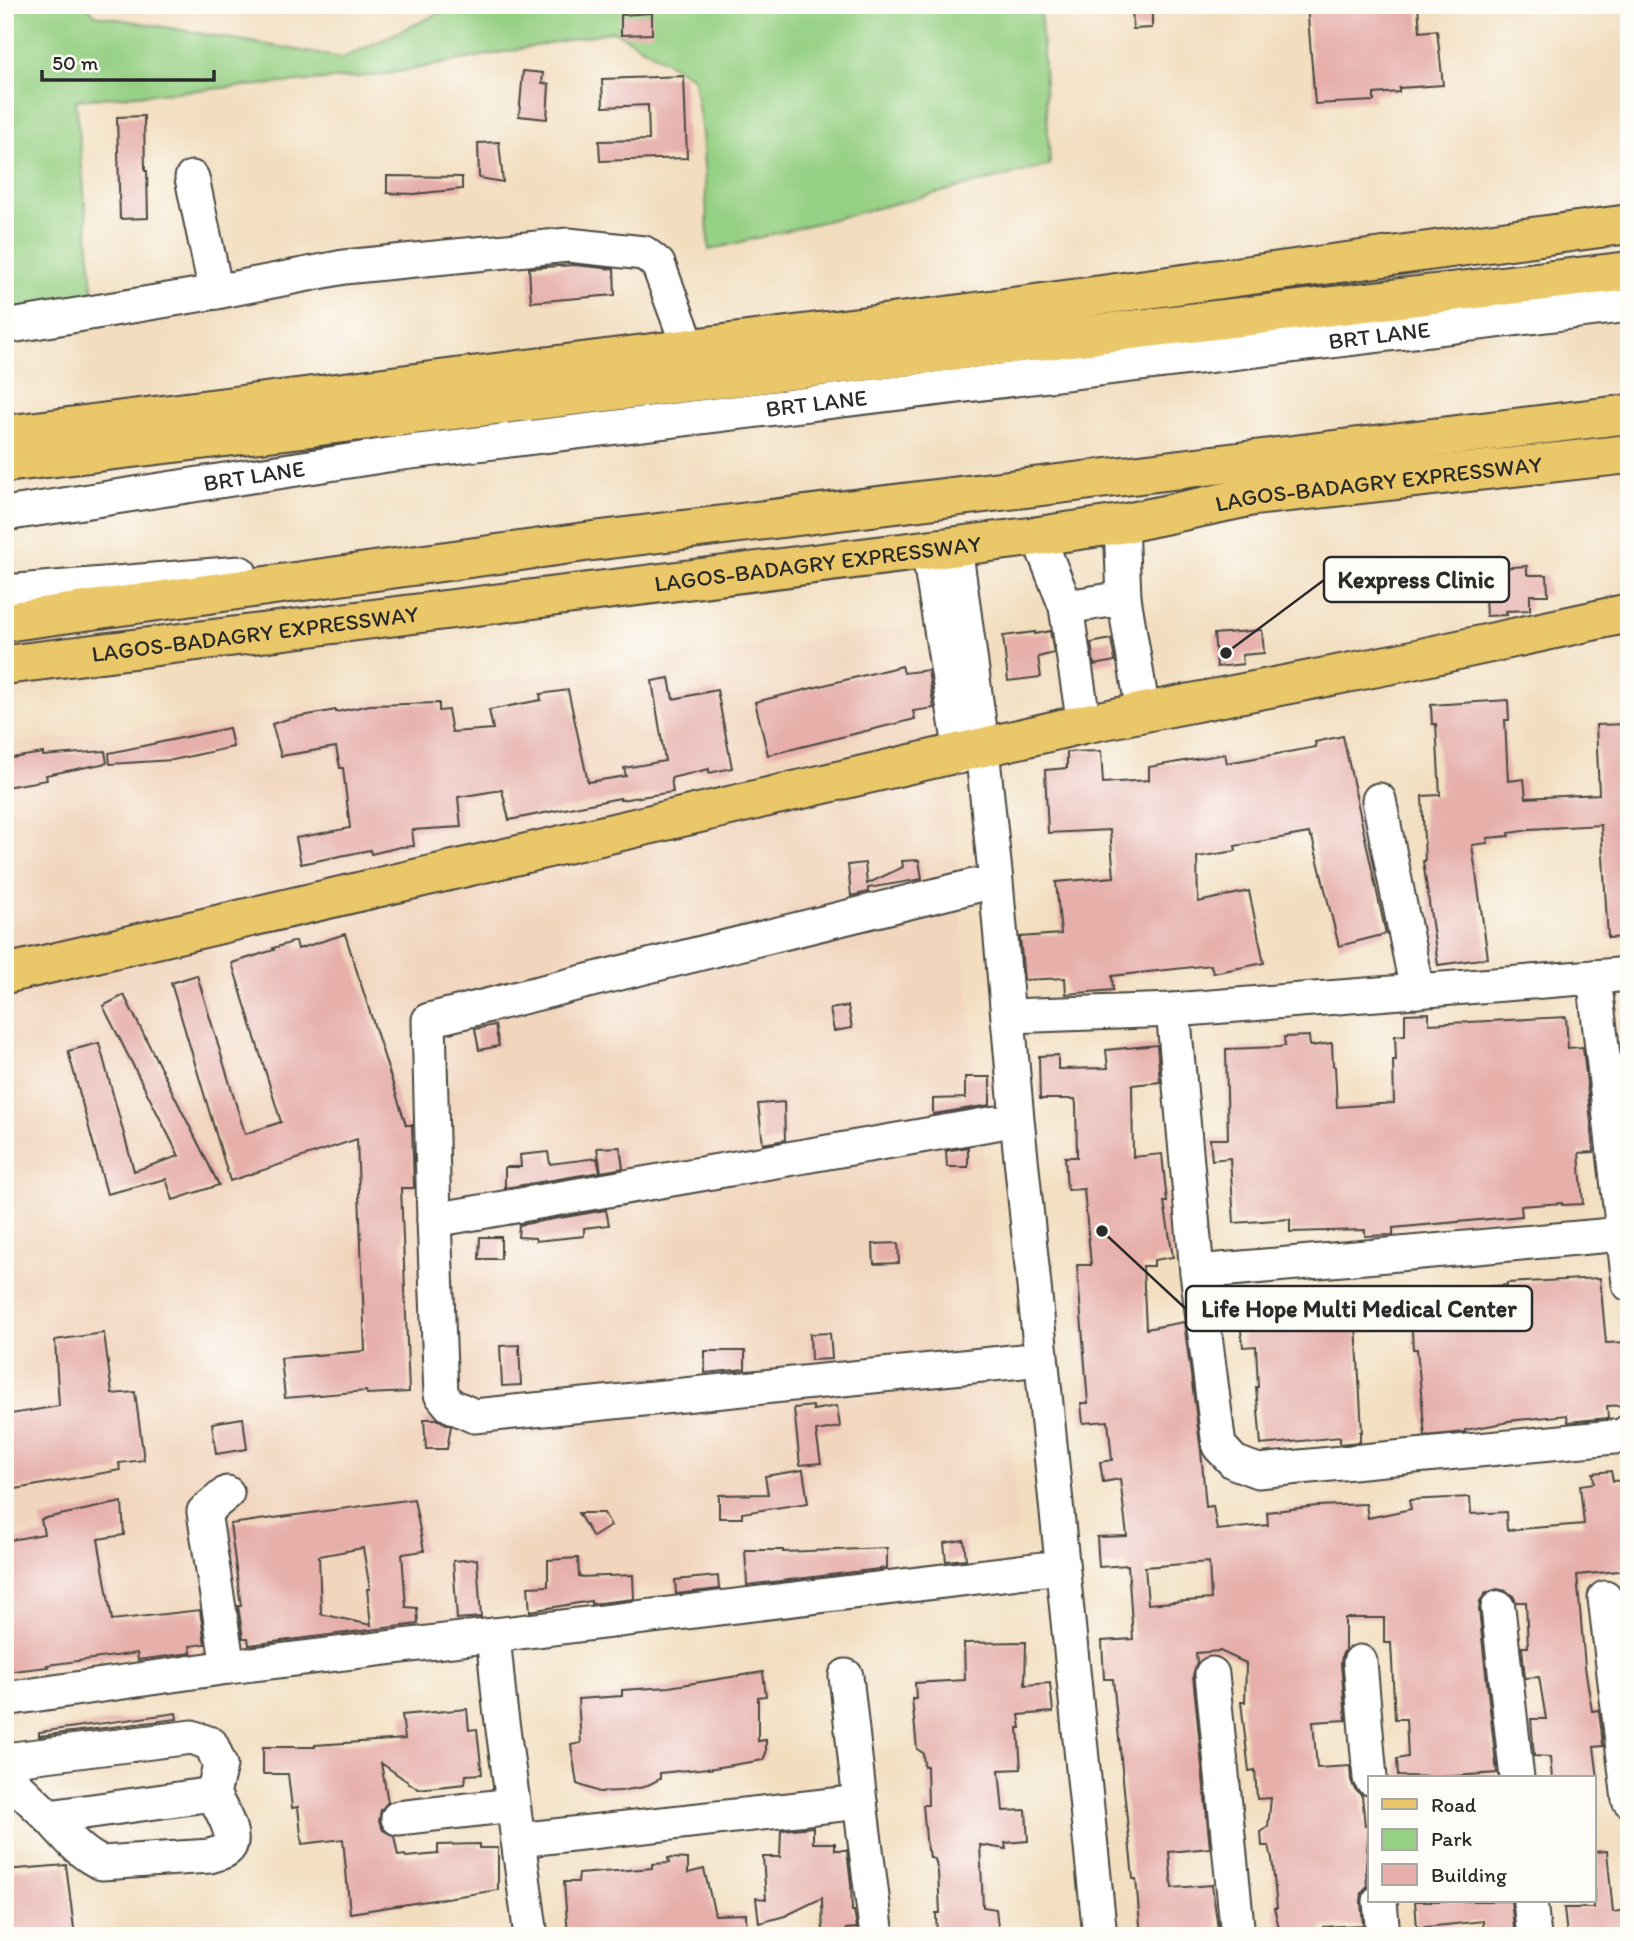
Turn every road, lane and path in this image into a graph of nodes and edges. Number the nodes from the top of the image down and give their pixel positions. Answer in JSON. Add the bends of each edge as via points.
{"nodes":[{"id":1,"x":192,"y":178,"type":"dead end"},
{"id":2,"x":1629,"y":224,"type":"edge"},
{"id":3,"x":1618,"y":272,"type":"edge"},
{"id":4,"x":216,"y":292,"type":"junction"},
{"id":5,"x":1629,"y":305,"type":"edge"},
{"id":6,"x":5,"y":327,"type":"edge"},
{"id":7,"x":689,"y":348,"type":"junction"},
{"id":8,"x":1629,"y":411,"type":"edge"},
{"id":9,"x":5,"y":435,"type":"edge"},
{"id":10,"x":1629,"y":454,"type":"edge"},
{"id":11,"x":5,"y":463,"type":"edge"},
{"id":12,"x":5,"y":514,"type":"edge"},
{"id":13,"x":1121,"y":524,"type":"junction"},
{"id":14,"x":1038,"y":536,"type":"junction"},
{"id":15,"x":942,"y":547,"type":"junction"},
{"id":16,"x":5,"y":592,"type":"edge"},
{"id":17,"x":1124,"y":598,"type":"junction"},
{"id":18,"x":1629,"y":598,"type":"edge"},
{"id":19,"x":1066,"y":607,"type":"junction"},
{"id":20,"x":1629,"y":613,"type":"edge"},
{"id":21,"x":5,"y":622,"type":"edge"},
{"id":22,"x":5,"y":665,"type":"edge"},
{"id":23,"x":1140,"y":694,"type":"junction"},
{"id":24,"x":1081,"y":705,"type":"junction"},
{"id":25,"x":969,"y":742,"type":"junction"},
{"id":26,"x":1380,"y":800,"type":"dead end"},
{"id":27,"x":974,"y":886,"type":"junction"},
{"id":28,"x":5,"y":956,"type":"edge"},
{"id":29,"x":5,"y":974,"type":"edge"},
{"id":30,"x":1629,"y":974,"type":"edge"},
{"id":31,"x":1594,"y":977,"type":"junction"},
{"id":32,"x":1418,"y":991,"type":"junction"},
{"id":33,"x":1173,"y":1010,"type":"junction"},
{"id":34,"x":1009,"y":1016,"type":"junction"},
{"id":35,"x":996,"y":1123,"type":"junction"},
{"id":36,"x":434,"y":1220,"type":"junction"},
{"id":37,"x":1623,"y":1234,"type":"junction"},
{"id":38,"x":1197,"y":1272,"type":"junction"},
{"id":39,"x":1629,"y":1284,"type":"edge"},
{"id":40,"x":1022,"y":1360,"type":"junction"},
{"id":41,"x":1629,"y":1431,"type":"edge"},
{"id":42,"x":227,"y":1493,"type":"dead end"},
{"id":43,"x":1043,"y":1569,"type":"junction"},
{"id":44,"x":1605,"y":1598,"type":"dead end"},
{"id":45,"x":1498,"y":1608,"type":"dead end"},
{"id":46,"x":493,"y":1634,"type":"junction"},
{"id":47,"x":1360,"y":1661,"type":"dead end"},
{"id":48,"x":228,"y":1667,"type":"junction"},
{"id":49,"x":1212,"y":1674,"type":"dead end"},
{"id":50,"x":846,"y":1676,"type":"dead end"},
{"id":51,"x":5,"y":1699,"type":"edge"},
{"id":52,"x":5,"y":1760,"type":"edge"},
{"id":53,"x":5,"y":1776,"type":"edge"},
{"id":54,"x":1370,"y":1776,"type":"edge"},
{"id":55,"x":1517,"y":1776,"type":"edge"},
{"id":56,"x":213,"y":1794,"type":"junction"},
{"id":57,"x":1629,"y":1800,"type":"edge"},
{"id":58,"x":860,"y":1802,"type":"junction"},
{"id":59,"x":513,"y":1805,"type":"junction"},
{"id":60,"x":49,"y":1817,"type":"junction"},
{"id":61,"x":398,"y":1818,"type":"dead end"},
{"id":62,"x":518,"y":1840,"type":"junction"},
{"id":63,"x":1380,"y":1902,"type":"edge"},
{"id":64,"x":1530,"y":1902,"type":"edge"},
{"id":65,"x":531,"y":1936,"type":"edge"},
{"id":66,"x":877,"y":1936,"type":"edge"},
{"id":67,"x":1081,"y":1936,"type":"edge"},
{"id":68,"x":1100,"y":1936,"type":"edge"},
{"id":69,"x":1238,"y":1936,"type":"edge"},
{"id":70,"x":1383,"y":1936,"type":"edge"},
{"id":71,"x":1534,"y":1936,"type":"edge"}],
"edges":[{"from":1,"to":4,"type":"street"},
{"from":2,"to":7,"type":"main road"},
{"from":3,"to":11,"type":"main road"},
{"from":4,"to":6,"type":"street"},
{"from":4,"to":7,"type":"street","via":[[344,267],[568,245],[644,253],[658,264]]},
{"from":5,"to":12,"type":"street","name":"BRT LANE","via":[[394,454]]},
{"from":7,"to":9,"type":"main road"},
{"from":8,"to":16,"type":"street","via":[[441,554]]},
{"from":8,"to":21,"type":"main road","name":"LAGOS-BADAGRY EXPRESSWAY","via":[[585,542]]},
{"from":10,"to":13,"type":"main road","name":"LAGOS-BADAGRY EXPRESSWAY","via":[[1254,496]]},
{"from":13,"to":14,"type":"main road","name":"LAGOS-BADAGRY EXPRESSWAY"},
{"from":13,"to":17,"type":"street"},
{"from":14,"to":15,"type":"main road","name":"LAGOS-BADAGRY EXPRESSWAY"},
{"from":14,"to":19,"type":"street"},
{"from":15,"to":22,"type":"main road","name":"LAGOS-BADAGRY EXPRESSWAY"},
{"from":15,"to":25,"type":"street"},
{"from":17,"to":19,"type":"street"},
{"from":17,"to":23,"type":"street"},
{"from":18,"to":23,"type":"main road"},
{"from":19,"to":24,"type":"street"},
{"from":20,"to":25,"type":"main road","via":[[1398,663]]},
{"from":23,"to":24,"type":"main road"},
{"from":24,"to":25,"type":"main road"},
{"from":25,"to":27,"type":"street"},
{"from":25,"to":28,"type":"main road","via":[[284,888]]},
{"from":25,"to":29,"type":"main road"},
{"from":25,"to":34,"type":"street","via":[[996,882]]},
{"from":26,"to":32,"type":"street"},
{"from":27,"to":35,"type":"street"},
{"from":27,"to":36,"type":"street","via":[[429,1020]]},
{"from":30,"to":31,"type":"street"},
{"from":31,"to":32,"type":"street"},
{"from":31,"to":37,"type":"street"},
{"from":32,"to":33,"type":"street"},
{"from":33,"to":34,"type":"street"},
{"from":33,"to":38,"type":"street"},
{"from":34,"to":68,"type":"street"},
{"from":35,"to":36,"type":"street"},
{"from":35,"to":40,"type":"street"},
{"from":36,"to":40,"type":"street","via":[[441,1394],[450,1405],[474,1416]]},
{"from":37,"to":38,"type":"street"},
{"from":37,"to":39,"type":"street"},
{"from":38,"to":41,"type":"street","via":[[1219,1446],[1234,1462],[1258,1471],[1624,1436]]},
{"from":40,"to":43,"type":"street"},
{"from":42,"to":48,"type":"street","via":[[204,1512]]},
{"from":43,"to":46,"type":"street"},
{"from":43,"to":67,"type":"street"},
{"from":44,"to":57,"type":"street"},
{"from":45,"to":55,"type":"street"},
{"from":46,"to":48,"type":"street"},
{"from":46,"to":59,"type":"street"},
{"from":47,"to":54,"type":"street"},
{"from":48,"to":51,"type":"street"},
{"from":49,"to":69,"type":"street"},
{"from":50,"to":58,"type":"street"},
{"from":52,"to":56,"type":"street","via":[[192,1737],[211,1744],[220,1765]]},
{"from":53,"to":60,"type":"street"},
{"from":56,"to":60,"type":"street"},
{"from":56,"to":60,"type":"street","via":[[232,1834],[226,1850],[210,1856],[102,1863],[77,1846]]},
{"from":58,"to":62,"type":"street"},
{"from":58,"to":66,"type":"street"},
{"from":59,"to":61,"type":"street"},
{"from":59,"to":62,"type":"street"},
{"from":62,"to":65,"type":"street"},
{"from":63,"to":70,"type":"street"},
{"from":64,"to":71,"type":"street"}]}
